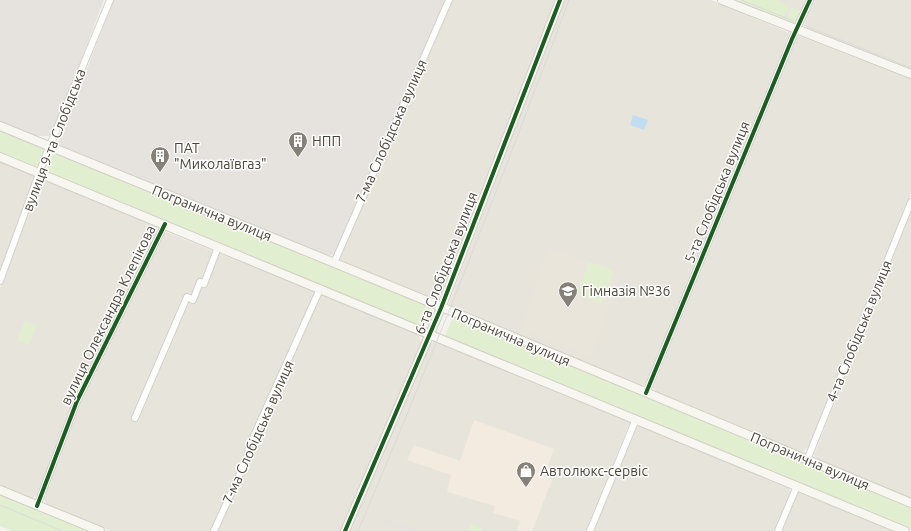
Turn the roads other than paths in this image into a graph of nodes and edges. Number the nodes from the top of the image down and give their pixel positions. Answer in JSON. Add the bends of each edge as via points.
{"nodes":[{"id":1,"x":110,"y":0,"type":"edge"},
{"id":2,"x":448,"y":0,"type":"edge"},
{"id":3,"x":560,"y":0,"type":"edge"},
{"id":4,"x":722,"y":0,"type":"edge"},
{"id":5,"x":810,"y":0,"type":"edge"},
{"id":6,"x":796,"y":29,"type":"junction"},
{"id":7,"x":911,"y":74,"type":"edge"},
{"id":8,"x":0,"y":126,"type":"edge"},
{"id":9,"x":50,"y":146,"type":"junction"},
{"id":10,"x":0,"y":156,"type":"edge"},
{"id":11,"x":41,"y":173,"type":"junction"},
{"id":12,"x":911,"y":202,"type":"edge"},
{"id":13,"x":165,"y":224,"type":"junction"},
{"id":14,"x":218,"y":247,"type":"junction"},
{"id":15,"x":334,"y":263,"type":"junction"},
{"id":16,"x":0,"y":280,"type":"edge"},
{"id":17,"x":320,"y":289,"type":"junction"},
{"id":18,"x":441,"y":308,"type":"junction"},
{"id":19,"x":430,"y":334,"type":"junction"},
{"id":20,"x":646,"y":393,"type":"junction"},
{"id":21,"x":135,"y":418,"type":"dead end"},
{"id":22,"x":636,"y":419,"type":"junction"},
{"id":23,"x":807,"y":460,"type":"junction"},
{"id":24,"x":797,"y":486,"type":"junction"},
{"id":25,"x":0,"y":490,"type":"edge"},
{"id":26,"x":911,"y":503,"type":"edge"},
{"id":27,"x":37,"y":506,"type":"junction"},
{"id":28,"x":100,"y":531,"type":"edge"},
{"id":29,"x":214,"y":531,"type":"edge"},
{"id":30,"x":345,"y":531,"type":"edge"},
{"id":31,"x":590,"y":531,"type":"edge"},
{"id":32,"x":778,"y":531,"type":"edge"},
{"id":33,"x":905,"y":531,"type":"edge"}],
"edges":[{"from":1,"to":9,"type":"street","name":"вулиця 9-та Слобідська"},
{"from":2,"to":15,"type":"street","name":"7-ма Слобідська вулиця"},
{"from":3,"to":18,"type":"main road","name":"6-та Слобідська вулиця"},
{"from":4,"to":6,"type":"main road"},
{"from":5,"to":6,"type":"street","name":"5-та Слобідська вулиця"},
{"from":6,"to":7,"type":"main road"},
{"from":6,"to":20,"type":"street","name":"5-та Слобідська вулиця"},
{"from":8,"to":9,"type":"main road","name":"Погранична вулиця"},
{"from":9,"to":11,"type":"street","name":"вулиця 9-та Слобідська"},
{"from":9,"to":15,"type":"main road","name":"Погранична вулиця"},
{"from":10,"to":11,"type":"main road","name":"Погранична вулиця"},
{"from":11,"to":13,"type":"main road","name":"Погранична вулиця"},
{"from":11,"to":16,"type":"street","name":"вулиця 9-та Слобідська"},
{"from":12,"to":23,"type":"street","name":"4-та Слобідська вулиця"},
{"from":13,"to":14,"type":"main road","name":"Погранична вулиця"},
{"from":13,"to":27,"type":"street","name":"вулиця Олександра Клепікова","via":[[77,401]]},
{"from":14,"to":17,"type":"main road","name":"Погранична вулиця"},
{"from":14,"to":21,"type":"street","via":[[204,284],[200,282],[193,300],[187,297]]},
{"from":15,"to":18,"type":"main road","name":"Погранична вулиця"},
{"from":17,"to":19,"type":"main road","name":"Погранична вулиця"},
{"from":17,"to":29,"type":"street","name":"7-ма Слобідська вулиця"},
{"from":18,"to":19,"type":"main road","name":"6-та Слобідська вулиця"},
{"from":18,"to":20,"type":"main road","name":"Погранична вулиця"},
{"from":19,"to":22,"type":"main road","name":"Погранична вулиця"},
{"from":19,"to":30,"type":"main road","name":"6-та Слобідська вулиця"},
{"from":20,"to":23,"type":"main road","name":"Погранична вулиця"},
{"from":22,"to":24,"type":"main road","name":"Погранична вулиця"},
{"from":22,"to":31,"type":"street"},
{"from":23,"to":26,"type":"main road","name":"Погранична вулиця"},
{"from":24,"to":32,"type":"street"},
{"from":24,"to":33,"type":"main road","name":"Погранична вулиця"},
{"from":25,"to":27,"type":"main road"},
{"from":27,"to":28,"type":"main road"}]}
